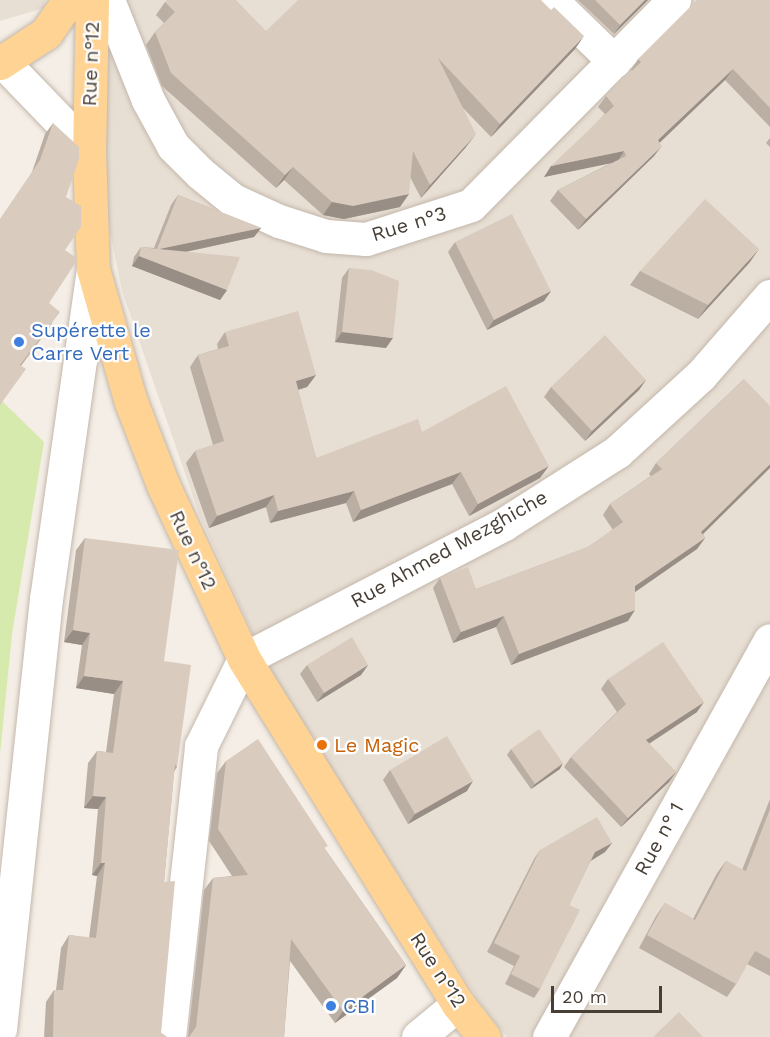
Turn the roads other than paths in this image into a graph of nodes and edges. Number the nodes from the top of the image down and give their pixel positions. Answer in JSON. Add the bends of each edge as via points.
{"nodes":[{"id":1,"x":69,"y":0,"type":"edge"},
{"id":2,"x":92,"y":0,"type":"edge"},
{"id":3,"x":108,"y":0,"type":"edge"},
{"id":4,"x":551,"y":0,"type":"edge"},
{"id":5,"x":674,"y":0,"type":"edge"},
{"id":6,"x":614,"y":61,"type":"junction"},
{"id":7,"x":1,"y":68,"type":"edge"},
{"id":8,"x":89,"y":152,"type":"junction"},
{"id":9,"x":93,"y":269,"type":"junction"},
{"id":10,"x":770,"y":296,"type":"edge"},
{"id":11,"x":770,"y":640,"type":"edge"},
{"id":12,"x":244,"y":659,"type":"junction"},
{"id":13,"x":458,"y":1004,"type":"junction"},
{"id":14,"x":0,"y":1029,"type":"edge"},
{"id":15,"x":169,"y":1037,"type":"edge"},
{"id":16,"x":418,"y":1037,"type":"edge"},
{"id":17,"x":484,"y":1037,"type":"edge"},
{"id":18,"x":549,"y":1037,"type":"edge"}],
"edges":[{"from":1,"to":7,"type":"main road","via":[[46,33]]},
{"from":2,"to":8,"type":"main road","name":"Rue n°12"},
{"from":3,"to":6,"type":"street","name":"Rue n°3","via":[[148,100],[173,146],[233,200],[326,236],[366,239],[471,205]]},
{"from":4,"to":6,"type":"street"},
{"from":5,"to":6,"type":"street","name":"Rue n°3"},
{"from":7,"to":8,"type":"street"},
{"from":8,"to":9,"type":"main road","name":"Rue n°12"},
{"from":9,"to":12,"type":"main road","name":"Rue n°12","via":[[143,433]]},
{"from":9,"to":14,"type":"street","via":[[46,599]]},
{"from":10,"to":12,"type":"street","name":"Rue Ahmed Mezghiche","via":[[701,375],[617,452],[504,524]]},
{"from":11,"to":18,"type":"street","name":"Rue n° 1"},
{"from":12,"to":13,"type":"main road","name":"Rue n°12"},
{"from":12,"to":15,"type":"street","via":[[201,746]]},
{"from":13,"to":16,"type":"street"},
{"from":13,"to":17,"type":"main road","name":"Rue n°12"}]}
